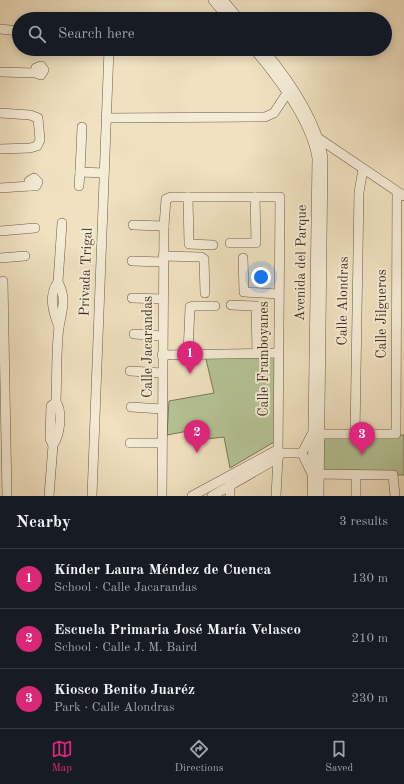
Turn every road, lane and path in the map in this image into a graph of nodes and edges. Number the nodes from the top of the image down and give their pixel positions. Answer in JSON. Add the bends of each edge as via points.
{"nodes":[{"id":1,"x":213,"y":0,"type":"edge"},
{"id":2,"x":223,"y":0,"type":"edge"},
{"id":3,"x":223,"y":12,"type":"edge"},
{"id":4,"x":233,"y":12,"type":"edge"},
{"id":5,"x":0,"y":29,"type":"edge"},
{"id":6,"x":12,"y":30,"type":"edge"},
{"id":7,"x":109,"y":56,"type":"edge"},
{"id":8,"x":260,"y":56,"type":"edge"},
{"id":9,"x":267,"y":56,"type":"edge"},
{"id":10,"x":0,"y":72,"type":"edge"},
{"id":11,"x":36,"y":73,"type":"dead end"},
{"id":12,"x":289,"y":91,"type":"junction"},
{"id":13,"x":0,"y":113,"type":"edge"},
{"id":14,"x":106,"y":118,"type":"junction"},
{"id":15,"x":82,"y":127,"type":"dead end"},
{"id":16,"x":310,"y":133,"type":"junction"},
{"id":17,"x":320,"y":139,"type":"junction"},
{"id":18,"x":0,"y":148,"type":"edge"},
{"id":19,"x":363,"y":169,"type":"junction"},
{"id":20,"x":80,"y":172,"type":"junction"},
{"id":21,"x":104,"y":173,"type":"junction"},
{"id":22,"x":30,"y":186,"type":"dead end"},
{"id":23,"x":79,"y":186,"type":"dead end"},
{"id":24,"x":0,"y":188,"type":"edge"},
{"id":25,"x":401,"y":195,"type":"edge"},
{"id":26,"x":188,"y":197,"type":"junction"},
{"id":27,"x":256,"y":197,"type":"junction"},
{"id":28,"x":62,"y":223,"type":"dead end"},
{"id":29,"x":133,"y":225,"type":"dead end"},
{"id":30,"x":164,"y":226,"type":"junction"},
{"id":31,"x":36,"y":228,"type":"dead end"},
{"id":32,"x":0,"y":231,"type":"edge"},
{"id":33,"x":230,"y":243,"type":"dead end"},
{"id":34,"x":213,"y":245,"type":"dead end"},
{"id":35,"x":25,"y":256,"type":"dead end"},
{"id":36,"x":0,"y":258,"type":"edge"},
{"id":37,"x":243,"y":258,"type":"dead end"},
{"id":38,"x":163,"y":259,"type":"junction"},
{"id":39,"x":132,"y":261,"type":"dead end"},
{"id":40,"x":3,"y":281,"type":"dead end"},
{"id":41,"x":205,"y":293,"type":"dead end"},
{"id":42,"x":278,"y":294,"type":"junction"},
{"id":43,"x":132,"y":298,"type":"dead end"},
{"id":44,"x":163,"y":299,"type":"junction"},
{"id":45,"x":231,"y":305,"type":"dead end"},
{"id":46,"x":215,"y":306,"type":"dead end"},
{"id":47,"x":134,"y":334,"type":"dead end"},
{"id":48,"x":162,"y":336,"type":"junction"},
{"id":49,"x":257,"y":353,"type":"junction"},
{"id":50,"x":278,"y":353,"type":"junction"},
{"id":51,"x":2,"y":354,"type":"edge"},
{"id":52,"x":188,"y":354,"type":"junction"},
{"id":53,"x":162,"y":355,"type":"junction"},
{"id":54,"x":130,"y":371,"type":"dead end"},
{"id":55,"x":162,"y":373,"type":"junction"},
{"id":56,"x":131,"y":407,"type":"dead end"},
{"id":57,"x":162,"y":409,"type":"junction"},
{"id":58,"x":316,"y":434,"type":"junction"},
{"id":59,"x":355,"y":434,"type":"junction"},
{"id":60,"x":130,"y":443,"type":"dead end"},
{"id":61,"x":162,"y":443,"type":"junction"},
{"id":62,"x":302,"y":453,"type":"junction"},
{"id":63,"x":279,"y":454,"type":"junction"},
{"id":64,"x":316,"y":475,"type":"junction"},
{"id":65,"x":356,"y":475,"type":"junction"},
{"id":66,"x":230,"y":484,"type":"junction"},
{"id":67,"x":216,"y":495,"type":"edge"},
{"id":68,"x":7,"y":496,"type":"edge"},
{"id":69,"x":49,"y":496,"type":"edge"},
{"id":70,"x":92,"y":496,"type":"edge"},
{"id":71,"x":162,"y":496,"type":"edge"},
{"id":72,"x":192,"y":496,"type":"edge"},
{"id":73,"x":230,"y":496,"type":"edge"},
{"id":74,"x":276,"y":496,"type":"edge"},
{"id":75,"x":312,"y":496,"type":"edge"},
{"id":76,"x":319,"y":496,"type":"edge"},
{"id":77,"x":356,"y":496,"type":"edge"},
{"id":78,"x":395,"y":496,"type":"edge"}],
"edges":[{"from":1,"to":3,"type":"street"},
{"from":2,"to":4,"type":"street"},
{"from":5,"to":6,"type":"street"},
{"from":7,"to":14,"type":"street","name":"Privada Trigal"},
{"from":8,"to":12,"type":"street","name":"Avenida del Parque"},
{"from":9,"to":12,"type":"street","name":"Avenida del Parque"},
{"from":10,"to":11,"type":"street"},
{"from":12,"to":14,"type":"street","via":[[274,113],[265,117]]},
{"from":12,"to":16,"type":"street","name":"Avenida del Parque"},
{"from":12,"to":17,"type":"street","name":"Avenida del Parque","via":[[309,115]]},
{"from":13,"to":18,"type":"street","via":[[38,118],[40,140],[37,146],[30,148]]},
{"from":14,"to":21,"type":"street","name":"Privada Trigal"},
{"from":15,"to":20,"type":"street"},
{"from":16,"to":17,"type":"street"},
{"from":16,"to":58,"type":"street","name":"Avenida del Parque","via":[[316,158]]},
{"from":17,"to":19,"type":"street"},
{"from":17,"to":58,"type":"street","name":"Avenida del Parque","via":[[324,157]]},
{"from":19,"to":25,"type":"street"},
{"from":19,"to":59,"type":"street","name":"Calle Alondras","via":[[359,192]]},
{"from":20,"to":21,"type":"street"},
{"from":20,"to":23,"type":"street"},
{"from":21,"to":70,"type":"street","name":"Privada Trigal"},
{"from":22,"to":24,"type":"street"},
{"from":25,"to":59,"type":"street","name":"Calle Jilgueros","via":[[396,434]]},
{"from":26,"to":27,"type":"street"},
{"from":26,"to":30,"type":"street","name":"Calle Jacarandas","via":[[166,199]]},
{"from":26,"to":34,"type":"street","via":[[189,244]]},
{"from":27,"to":33,"type":"street","via":[[256,243]]},
{"from":27,"to":42,"type":"street","name":"Calle Framboyanes","via":[[280,197]]},
{"from":28,"to":69,"type":"street","via":[[58,282],[62,290],[63,309],[59,327],[56,402],[51,406],[50,439],[53,445]]},
{"from":29,"to":30,"type":"street"},
{"from":30,"to":38,"type":"street","name":"Calle Jacarandas"},
{"from":31,"to":32,"type":"street"},
{"from":35,"to":36,"type":"street"},
{"from":37,"to":42,"type":"street","via":[[244,292]]},
{"from":38,"to":39,"type":"street"},
{"from":38,"to":41,"type":"street","via":[[204,259]]},
{"from":38,"to":44,"type":"street","name":"Calle Jacarandas"},
{"from":40,"to":51,"type":"street"},
{"from":42,"to":50,"type":"street","name":"Calle Framboyanes"},
{"from":43,"to":44,"type":"street"},
{"from":44,"to":48,"type":"street","name":"Calle Jacarandas"},
{"from":45,"to":49,"type":"street","via":[[256,306]]},
{"from":46,"to":52,"type":"street","via":[[190,307]]},
{"from":47,"to":48,"type":"street"},
{"from":48,"to":53,"type":"street","name":"Calle Jacarandas"},
{"from":49,"to":50,"type":"street"},
{"from":49,"to":52,"type":"street"},
{"from":50,"to":63,"type":"street","name":"Calle Framboyanes"},
{"from":51,"to":68,"type":"street"},
{"from":52,"to":53,"type":"street"},
{"from":53,"to":55,"type":"street","name":"Calle Jacarandas"},
{"from":54,"to":55,"type":"street"},
{"from":55,"to":57,"type":"street","name":"Calle Jacarandas"},
{"from":56,"to":57,"type":"street"},
{"from":57,"to":61,"type":"street","name":"Calle Jacarandas"},
{"from":58,"to":59,"type":"street"},
{"from":58,"to":62,"type":"street"},
{"from":58,"to":64,"type":"street","name":"Avenida del Parque"},
{"from":60,"to":61,"type":"street"},
{"from":61,"to":71,"type":"street","name":"Calle Jacarandas"},
{"from":62,"to":63,"type":"street"},
{"from":62,"to":64,"type":"street"},
{"from":63,"to":66,"type":"street"},
{"from":63,"to":72,"type":"street"},
{"from":63,"to":74,"type":"street","name":"Calle Framboyanes"},
{"from":64,"to":65,"type":"street"},
{"from":64,"to":75,"type":"street","name":"Avenida del Parque"},
{"from":64,"to":76,"type":"street","name":"Avenida del Parque"},
{"from":65,"to":77,"type":"street"},
{"from":65,"to":78,"type":"street","via":[[392,475]]},
{"from":66,"to":67,"type":"street"},
{"from":66,"to":73,"type":"street"}]}
